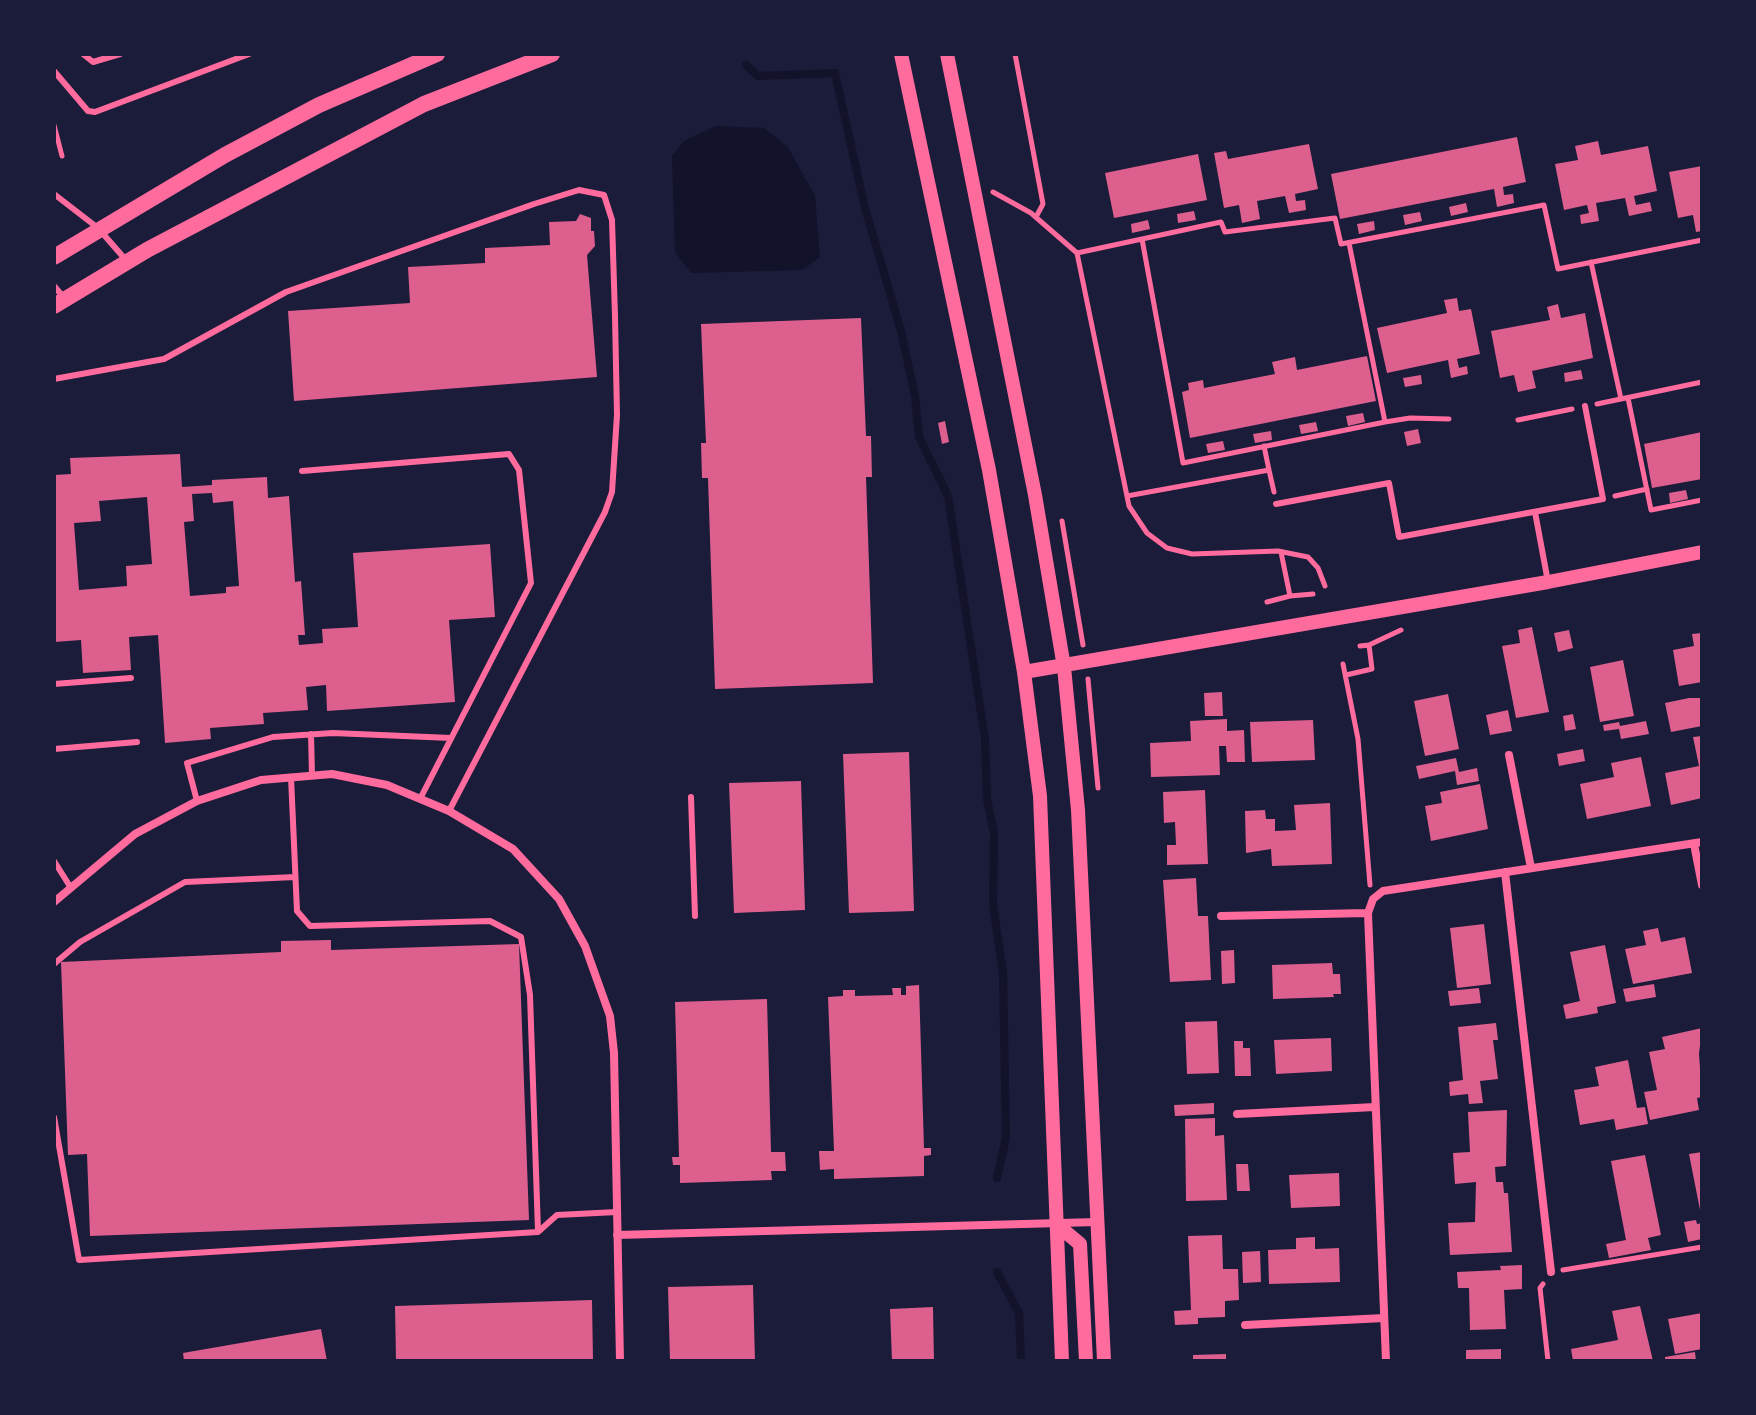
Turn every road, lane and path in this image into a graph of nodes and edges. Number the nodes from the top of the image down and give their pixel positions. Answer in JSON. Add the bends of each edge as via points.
{"nodes":[{"id":1,"x":83,"y":54,"type":"edge"},
{"id":2,"x":120,"y":54,"type":"edge"},
{"id":3,"x":249,"y":54,"type":"edge"},
{"id":4,"x":437,"y":54,"type":"edge"},
{"id":5,"x":552,"y":54,"type":"edge"},
{"id":6,"x":901,"y":54,"type":"edge"},
{"id":7,"x":947,"y":54,"type":"edge"},
{"id":8,"x":1015,"y":54,"type":"edge"},
{"id":9,"x":54,"y":71,"type":"edge"},
{"id":10,"x":54,"y":125,"type":"edge"},
{"id":11,"x":62,"y":156,"type":"dead end"},
{"id":12,"x":973,"y":185,"type":"junction"},
{"id":13,"x":54,"y":194,"type":"edge"},
{"id":14,"x":1036,"y":217,"type":"junction"},
{"id":15,"x":98,"y":228,"type":"junction"},
{"id":16,"x":1142,"y":239,"type":"junction"},
{"id":17,"x":1702,"y":240,"type":"edge"},
{"id":18,"x":1349,"y":243,"type":"junction"},
{"id":19,"x":1077,"y":253,"type":"junction"},
{"id":20,"x":54,"y":257,"type":"edge"},
{"id":21,"x":127,"y":262,"type":"junction"},
{"id":22,"x":1591,"y":262,"type":"junction"},
{"id":23,"x":58,"y":297,"type":"edge"},
{"id":24,"x":54,"y":379,"type":"edge"},
{"id":25,"x":1702,"y":382,"type":"edge"},
{"id":26,"x":1625,"y":398,"type":"junction"},
{"id":27,"x":1585,"y":406,"type":"junction"},
{"id":28,"x":1449,"y":419,"type":"dead end"},
{"id":29,"x":1518,"y":420,"type":"dead end"},
{"id":30,"x":1385,"y":422,"type":"junction"},
{"id":31,"x":1264,"y":446,"type":"junction"},
{"id":32,"x":1269,"y":470,"type":"junction"},
{"id":33,"x":302,"y":471,"type":"dead end"},
{"id":34,"x":1647,"y":489,"type":"junction"},
{"id":35,"x":1127,"y":496,"type":"junction"},
{"id":36,"x":1603,"y":499,"type":"junction"},
{"id":37,"x":1702,"y":500,"type":"edge"},
{"id":38,"x":1276,"y":504,"type":"joint"},
{"id":39,"x":1535,"y":512,"type":"junction"},
{"id":40,"x":1281,"y":552,"type":"junction"},
{"id":41,"x":1702,"y":552,"type":"edge"},
{"id":42,"x":1548,"y":582,"type":"junction"},
{"id":43,"x":1325,"y":586,"type":"dead end"},
{"id":44,"x":1313,"y":594,"type":"dead end"},
{"id":45,"x":1290,"y":596,"type":"junction"},
{"id":46,"x":1267,"y":602,"type":"dead end"},
{"id":47,"x":1401,"y":630,"type":"dead end"},
{"id":48,"x":1369,"y":645,"type":"junction"},
{"id":49,"x":1360,"y":646,"type":"dead end"},
{"id":50,"x":1343,"y":664,"type":"dead end"},
{"id":51,"x":1064,"y":667,"type":"junction"},
{"id":52,"x":1024,"y":672,"type":"junction"},
{"id":53,"x":1346,"y":675,"type":"junction"},
{"id":54,"x":131,"y":678,"type":"dead end"},
{"id":55,"x":54,"y":684,"type":"edge"},
{"id":56,"x":311,"y":734,"type":"junction"},
{"id":57,"x":451,"y":738,"type":"junction"},
{"id":58,"x":137,"y":742,"type":"dead end"},
{"id":59,"x":54,"y":749,"type":"edge"},
{"id":60,"x":1509,"y":755,"type":"dead end"},
{"id":61,"x":312,"y":775,"type":"junction"},
{"id":62,"x":291,"y":777,"type":"junction"},
{"id":63,"x":691,"y":797,"type":"dead end"},
{"id":64,"x":420,"y":799,"type":"junction"},
{"id":65,"x":197,"y":801,"type":"junction"},
{"id":66,"x":449,"y":811,"type":"junction"},
{"id":67,"x":1698,"y":843,"type":"edge"},
{"id":68,"x":54,"y":861,"type":"edge"},
{"id":69,"x":1531,"y":868,"type":"junction"},
{"id":70,"x":1505,"y":872,"type":"junction"},
{"id":71,"x":295,"y":877,"type":"junction"},
{"id":72,"x":1702,"y":885,"type":"edge"},
{"id":73,"x":71,"y":888,"type":"junction"},
{"id":74,"x":1373,"y":899,"type":"junction"},
{"id":75,"x":54,"y":902,"type":"edge"},
{"id":76,"x":1368,"y":913,"type":"junction"},
{"id":77,"x":695,"y":916,"type":"dead end"},
{"id":78,"x":1221,"y":916,"type":"dead end"},
{"id":79,"x":54,"y":964,"type":"edge"},
{"id":80,"x":1375,"y":1107,"type":"junction"},
{"id":81,"x":1237,"y":1114,"type":"dead end"},
{"id":82,"x":54,"y":1117,"type":"edge"},
{"id":83,"x":617,"y":1212,"type":"junction"},
{"id":84,"x":1097,"y":1222,"type":"junction"},
{"id":85,"x":1056,"y":1224,"type":"junction"},
{"id":86,"x":538,"y":1232,"type":"junction"},
{"id":87,"x":617,"y":1235,"type":"junction"},
{"id":88,"x":1702,"y":1247,"type":"edge"},
{"id":89,"x":1551,"y":1272,"type":"junction"},
{"id":90,"x":1384,"y":1318,"type":"junction"},
{"id":91,"x":1245,"y":1325,"type":"dead end"},
{"id":92,"x":620,"y":1361,"type":"edge"},
{"id":93,"x":1062,"y":1361,"type":"edge"},
{"id":94,"x":1086,"y":1361,"type":"edge"},
{"id":95,"x":1104,"y":1361,"type":"edge"},
{"id":96,"x":1386,"y":1361,"type":"edge"},
{"id":97,"x":1548,"y":1361,"type":"edge"}],
"edges":[{"from":1,"to":2,"type":"lane","via":[[93,62]]},
{"from":3,"to":9,"type":"lane","via":[[95,112],[88,111]]},
{"from":4,"to":15,"type":"main road","via":[[319,105]]},
{"from":5,"to":21,"type":"main road","via":[[424,104]]},
{"from":6,"to":52,"type":"street","via":[[989,470]]},
{"from":7,"to":12,"type":"street"},
{"from":8,"to":14,"type":"path","via":[[1043,204]]},
{"from":10,"to":11,"type":"path"},
{"from":12,"to":14,"type":"path"},
{"from":12,"to":51,"type":"street"},
{"from":13,"to":15,"type":"lane"},
{"from":14,"to":19,"type":"path"},
{"from":15,"to":20,"type":"main road"},
{"from":15,"to":21,"type":"lane"},
{"from":16,"to":18,"type":"path","via":[[1221,222],[1225,232],[1335,218],[1341,244]]},
{"from":16,"to":19,"type":"path"},
{"from":16,"to":31,"type":"path","via":[[1183,463]]},
{"from":17,"to":22,"type":"path"},
{"from":18,"to":22,"type":"path","via":[[1544,205],[1558,269]]},
{"from":18,"to":30,"type":"path"},
{"from":19,"to":35,"type":"path"},
{"from":21,"to":23,"type":"main road"},
{"from":22,"to":26,"type":"path"},
{"from":24,"to":66,"type":"lane","via":[[164,359],[286,292],[579,190],[598,192],[610,207],[617,415],[612,492]]},
{"from":25,"to":26,"type":"path"},
{"from":26,"to":27,"type":"path"},
{"from":26,"to":34,"type":"path"},
{"from":27,"to":29,"type":"path"},
{"from":27,"to":36,"type":"lane"},
{"from":28,"to":30,"type":"path"},
{"from":30,"to":31,"type":"path"},
{"from":31,"to":32,"type":"path"},
{"from":32,"to":35,"type":"path"},
{"from":32,"to":38,"type":"path"},
{"from":33,"to":57,"type":"lane","via":[[509,454],[519,470],[531,583]]},
{"from":34,"to":36,"type":"path"},
{"from":34,"to":37,"type":"path","via":[[1651,510]]},
{"from":35,"to":40,"type":"path","via":[[1147,533],[1167,548],[1192,554]]},
{"from":36,"to":39,"type":"lane"},
{"from":38,"to":39,"type":"lane","via":[[1389,483],[1399,537]]},
{"from":39,"to":42,"type":"lane"},
{"from":40,"to":43,"type":"path","via":[[1308,557]]},
{"from":40,"to":45,"type":"path"},
{"from":41,"to":42,"type":"street"},
{"from":42,"to":51,"type":"street"},
{"from":44,"to":45,"type":"path"},
{"from":45,"to":46,"type":"path"},
{"from":47,"to":48,"type":"path"},
{"from":48,"to":49,"type":"path"},
{"from":48,"to":53,"type":"path","via":[[1372,669]]},
{"from":50,"to":53,"type":"path"},
{"from":51,"to":52,"type":"street"},
{"from":51,"to":84,"type":"street","via":[[1078,810]]},
{"from":52,"to":85,"type":"street","via":[[1040,796]]},
{"from":53,"to":74,"type":"path","via":[[1358,739]]},
{"from":54,"to":55,"type":"lane"},
{"from":56,"to":57,"type":"lane"},
{"from":56,"to":61,"type":"lane"},
{"from":56,"to":65,"type":"lane","via":[[273,737],[187,763]]},
{"from":57,"to":64,"type":"lane"},
{"from":58,"to":59,"type":"lane"},
{"from":60,"to":69,"type":"street"},
{"from":61,"to":62,"type":"street"},
{"from":61,"to":64,"type":"street","via":[[387,785]]},
{"from":62,"to":65,"type":"street","via":[[261,780]]},
{"from":62,"to":71,"type":"lane"},
{"from":63,"to":77,"type":"lane"},
{"from":64,"to":66,"type":"street"},
{"from":65,"to":73,"type":"street","via":[[135,834]]},
{"from":66,"to":83,"type":"street","via":[[513,849],[542,877],[559,899],[600,980],[614,1053]]},
{"from":67,"to":69,"type":"street"},
{"from":67,"to":72,"type":"street"},
{"from":68,"to":73,"type":"lane"},
{"from":69,"to":70,"type":"street"},
{"from":70,"to":74,"type":"street","via":[[1383,891]]},
{"from":70,"to":89,"type":"street"},
{"from":71,"to":79,"type":"lane","via":[[185,882],[80,942]]},
{"from":71,"to":86,"type":"lane","via":[[297,911],[310,926],[490,921],[521,937],[530,995]]},
{"from":73,"to":75,"type":"street"},
{"from":74,"to":76,"type":"street"},
{"from":76,"to":78,"type":"street"},
{"from":76,"to":80,"type":"street"},
{"from":80,"to":81,"type":"street"},
{"from":80,"to":90,"type":"street"},
{"from":82,"to":86,"type":"lane","via":[[79,1260]]},
{"from":83,"to":86,"type":"lane","via":[[557,1215]]},
{"from":83,"to":87,"type":"street"},
{"from":84,"to":85,"type":"street"},
{"from":84,"to":95,"type":"street"},
{"from":85,"to":87,"type":"street"},
{"from":85,"to":93,"type":"street"},
{"from":85,"to":94,"type":"street","via":[[1080,1244]]},
{"from":87,"to":92,"type":"street"},
{"from":88,"to":89,"type":"path"},
{"from":89,"to":97,"type":"path","via":[[1540,1288]]},
{"from":90,"to":91,"type":"street"},
{"from":90,"to":96,"type":"street"}]}
